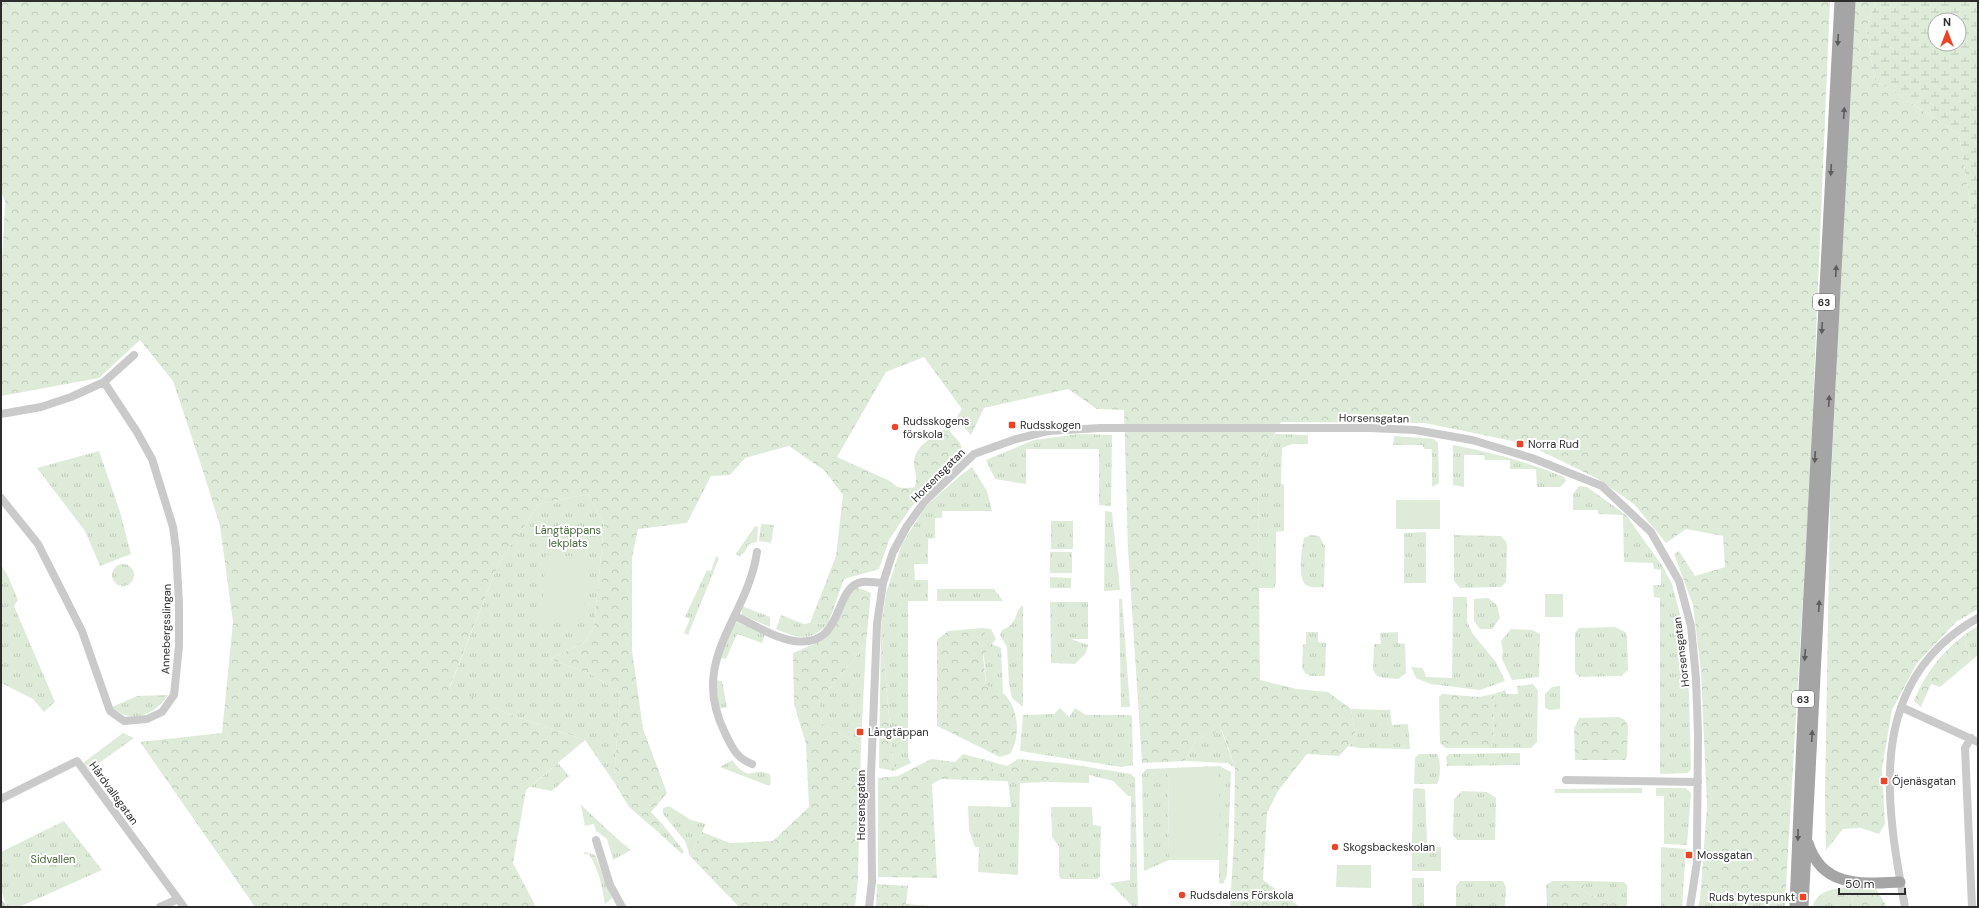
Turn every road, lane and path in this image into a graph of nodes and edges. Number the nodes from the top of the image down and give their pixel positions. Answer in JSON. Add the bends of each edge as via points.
{"nodes":[{"id":1,"x":1840,"y":1,"type":"edge"},
{"id":2,"x":1850,"y":1,"type":"edge"},
{"id":3,"x":134,"y":355,"type":"dead end"},
{"id":4,"x":104,"y":382,"type":"junction"},
{"id":5,"x":1,"y":414,"type":"edge"},
{"id":6,"x":1,"y":498,"type":"edge"},
{"id":7,"x":757,"y":552,"type":"dead end"},
{"id":8,"x":883,"y":583,"type":"junction"},
{"id":9,"x":735,"y":616,"type":"junction"},
{"id":10,"x":1978,"y":618,"type":"edge"},
{"id":11,"x":1901,"y":707,"type":"junction"},
{"id":12,"x":1974,"y":740,"type":"edge"},
{"id":13,"x":752,"y":764,"type":"dead end"},
{"id":14,"x":1566,"y":780,"type":"dead end"},
{"id":15,"x":1698,"y":782,"type":"junction"},
{"id":16,"x":1,"y":799,"type":"edge"},
{"id":17,"x":1806,"y":836,"type":"junction"},
{"id":18,"x":596,"y":840,"type":"dead end"},
{"id":19,"x":1900,"y":882,"type":"junction"},
{"id":20,"x":178,"y":899,"type":"junction"},
{"id":21,"x":160,"y":907,"type":"edge"},
{"id":22,"x":184,"y":907,"type":"edge"},
{"id":23,"x":622,"y":907,"type":"edge"},
{"id":24,"x":869,"y":907,"type":"edge"},
{"id":25,"x":1690,"y":907,"type":"edge"},
{"id":26,"x":1795,"y":907,"type":"edge"},
{"id":27,"x":1803,"y":907,"type":"edge"},
{"id":28,"x":1905,"y":907,"type":"edge"},
{"id":29,"x":1972,"y":907,"type":"edge"}],
"edges":[{"from":1,"to":26,"type":"main road","number":"63","one_way":true,"via":[[1804,669]]},
{"from":17,"to":2,"type":"main road","number":"63","one_way":true},
{"from":3,"to":4,"type":"street"},
{"from":4,"to":5,"type":"street","via":[[51,405]]},
{"from":4,"to":6,"type":"street","name":"Annebergsslingan","via":[[152,459],[173,527],[179,596],[179,646],[174,695],[162,712],[147,719],[124,721],[110,711],[82,631],[38,544]]},
{"from":7,"to":9,"type":"street","via":[[755,565]]},
{"from":8,"to":9,"type":"street","via":[[861,582],[848,590],[831,628],[815,640],[794,641]]},
{"from":8,"to":15,"type":"street","name":"Horsensgatan","via":[[893,552],[920,508],[974,454],[1048,430],[1370,428],[1415,430],[1472,440],[1532,458],[1602,486],[1651,532],[1679,581],[1690,626],[1696,679]]},
{"from":8,"to":24,"type":"street","name":"Horsensgatan","via":[[877,624],[872,768],[872,882]]},
{"from":9,"to":13,"type":"street","via":[[720,647],[712,677],[720,722],[736,755]]},
{"from":10,"to":11,"type":"street","via":[[1957,630],[1936,649],[1917,674]]},
{"from":11,"to":12,"type":"street"},
{"from":11,"to":19,"type":"street","via":[[1892,736],[1889,794],[1892,835]]},
{"from":12,"to":29,"type":"street","via":[[1965,748]]},
{"from":14,"to":15,"type":"street"},
{"from":15,"to":25,"type":"street","name":"Horsensgatan","via":[[1697,862]]},
{"from":16,"to":20,"type":"street","name":"Hårdvallsgatan","via":[[77,761]]},
{"from":17,"to":19,"type":"main road","via":[[1818,863],[1830,875],[1862,883]]},
{"from":17,"to":27,"type":"main road","number":"63"},
{"from":18,"to":23,"type":"street","via":[[610,885]]},
{"from":19,"to":28,"type":"street"},
{"from":20,"to":21,"type":"street"},
{"from":20,"to":22,"type":"street","name":"Hårdvallsgatan"}]}
